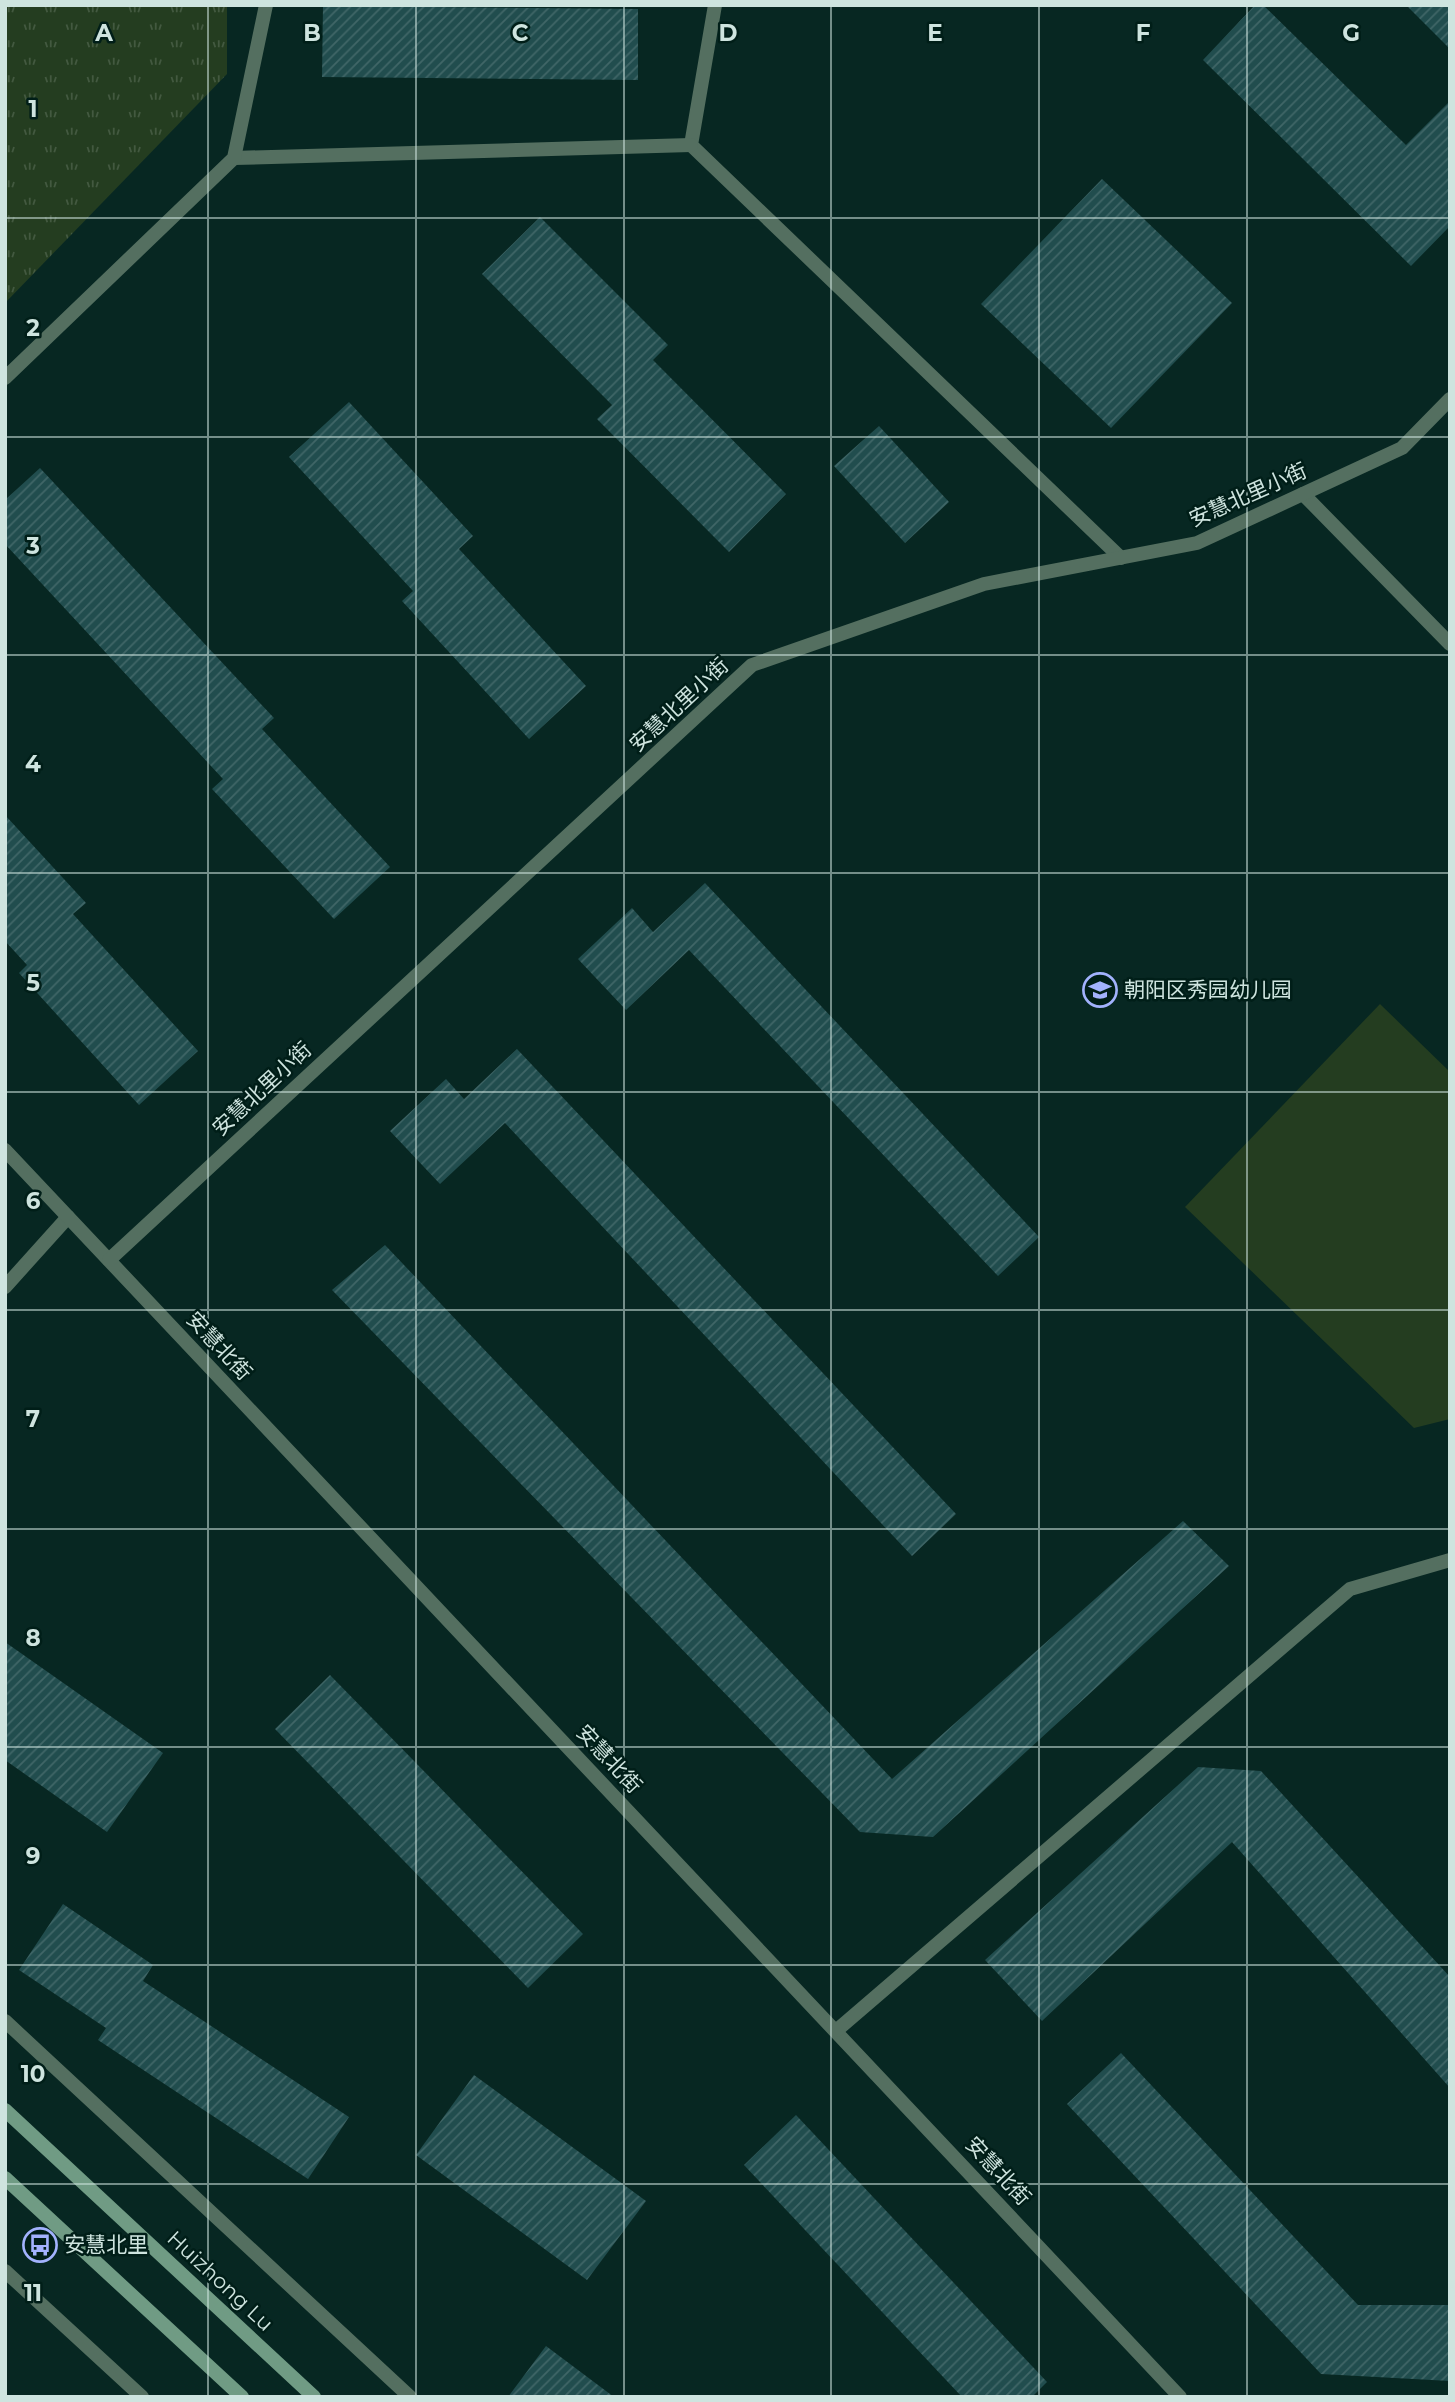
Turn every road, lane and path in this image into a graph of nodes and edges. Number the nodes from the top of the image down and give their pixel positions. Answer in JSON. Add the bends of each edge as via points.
{"nodes":[{"id":1,"x":266,"y":5,"type":"edge"},
{"id":2,"x":715,"y":5,"type":"edge"},
{"id":3,"x":691,"y":145,"type":"junction"},
{"id":4,"x":234,"y":158,"type":"junction"},
{"id":5,"x":5,"y":378,"type":"edge"},
{"id":6,"x":1450,"y":399,"type":"edge"},
{"id":7,"x":1303,"y":494,"type":"junction"},
{"id":8,"x":1121,"y":558,"type":"junction"},
{"id":9,"x":1450,"y":644,"type":"edge"},
{"id":10,"x":5,"y":1150,"type":"edge"},
{"id":11,"x":68,"y":1217,"type":"junction"},
{"id":12,"x":109,"y":1260,"type":"junction"},
{"id":13,"x":5,"y":1287,"type":"edge"},
{"id":14,"x":1450,"y":1560,"type":"edge"},
{"id":15,"x":5,"y":2021,"type":"edge"},
{"id":16,"x":837,"y":2030,"type":"junction"},
{"id":17,"x":5,"y":2110,"type":"edge"},
{"id":18,"x":5,"y":2178,"type":"edge"},
{"id":19,"x":5,"y":2271,"type":"edge"},
{"id":20,"x":142,"y":2397,"type":"edge"},
{"id":21,"x":242,"y":2397,"type":"edge"},
{"id":22,"x":314,"y":2397,"type":"edge"},
{"id":23,"x":410,"y":2397,"type":"edge"},
{"id":24,"x":1180,"y":2397,"type":"edge"}],
"edges":[{"from":1,"to":4,"type":"street"},
{"from":2,"to":3,"type":"street"},
{"from":3,"to":4,"type":"street"},
{"from":3,"to":8,"type":"street"},
{"from":4,"to":5,"type":"street"},
{"from":6,"to":7,"type":"street","name":"安慧北里小街","via":[[1402,448]]},
{"from":7,"to":8,"type":"street","name":"安慧北里小街","via":[[1197,543]]},
{"from":7,"to":9,"type":"street"},
{"from":8,"to":12,"type":"street","name":"安慧北里小街","via":[[984,584],[752,666]]},
{"from":10,"to":11,"type":"street","name":"安慧北街"},
{"from":11,"to":12,"type":"street","name":"安慧北街"},
{"from":11,"to":13,"type":"street"},
{"from":12,"to":16,"type":"street","name":"安慧北街"},
{"from":14,"to":16,"type":"street","via":[[1350,1589]]},
{"from":15,"to":23,"type":"street"},
{"from":16,"to":24,"type":"street","name":"安慧北街"},
{"from":17,"to":22,"type":"main road","name":"Huizhong Lu"},
{"from":18,"to":21,"type":"main road"},
{"from":19,"to":20,"type":"street"}]}
